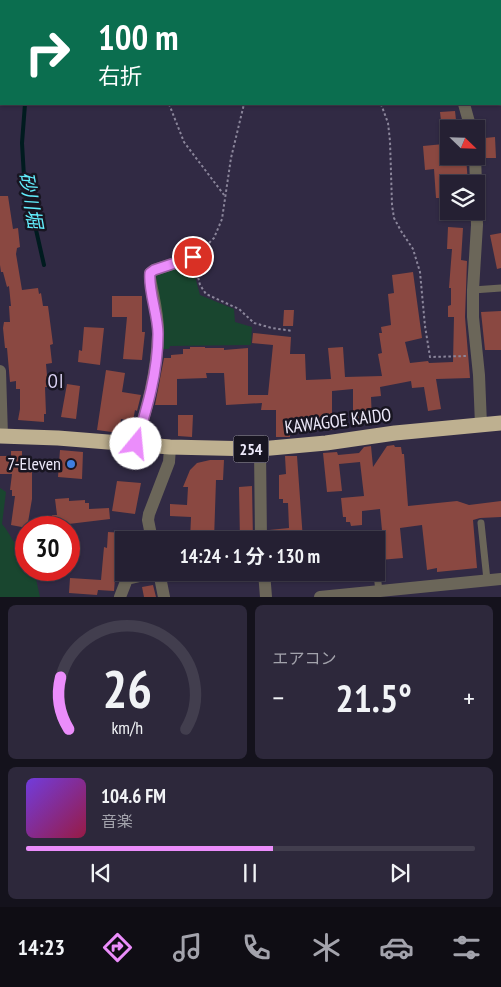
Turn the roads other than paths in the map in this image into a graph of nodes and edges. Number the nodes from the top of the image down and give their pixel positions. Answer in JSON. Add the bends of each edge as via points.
{"nodes":[{"id":1,"x":464,"y":105,"type":"edge"},
{"id":2,"x":468,"y":120,"type":"edge"},
{"id":3,"x":477,"y":220,"type":"edge"},
{"id":4,"x":193,"y":257,"type":"road end"},
{"id":5,"x":501,"y":288,"type":"edge"},
{"id":6,"x":473,"y":290,"type":"junction"},
{"id":7,"x":0,"y":371,"type":"edge"},
{"id":8,"x":501,"y":423,"type":"edge"},
{"id":9,"x":481,"y":425,"type":"junction"},
{"id":10,"x":1,"y":436,"type":"edge"},
{"id":11,"x":136,"y":444,"type":"junction"},
{"id":12,"x":170,"y":446,"type":"junction"},
{"id":13,"x":260,"y":449,"type":"junction"},
{"id":14,"x":481,"y":523,"type":"dead end"},
{"id":15,"x":150,"y":531,"type":"edge"},
{"id":16,"x":261,"y":531,"type":"edge"},
{"id":17,"x":501,"y":579,"type":"edge"},
{"id":18,"x":486,"y":580,"type":"junction"},
{"id":19,"x":125,"y":581,"type":"edge"},
{"id":20,"x":160,"y":581,"type":"edge"},
{"id":21,"x":265,"y":581,"type":"edge"},
{"id":22,"x":378,"y":581,"type":"edge"},
{"id":23,"x":379,"y":591,"type":"junction"},
{"id":24,"x":120,"y":597,"type":"edge"},
{"id":25,"x":164,"y":597,"type":"edge"},
{"id":26,"x":266,"y":597,"type":"edge"},
{"id":27,"x":320,"y":597,"type":"edge"}],
"edges":[{"from":1,"to":2,"type":"street"},
{"from":3,"to":6,"type":"street"},
{"from":4,"to":11,"type":"street","via":[[150,273],[158,333],[156,368]]},
{"from":5,"to":6,"type":"lane"},
{"from":6,"to":9,"type":"street"},
{"from":7,"to":10,"type":"street"},
{"from":8,"to":9,"type":"highway","name":"KAWAGOE KAIDO","number":"254"},
{"from":9,"to":13,"type":"highway","name":"KAWAGOE KAIDO","number":"254"},
{"from":10,"to":11,"type":"highway","name":"KAWAGOE KAIDO","number":"254"},
{"from":11,"to":12,"type":"highway","name":"KAWAGOE KAIDO","number":"254"},
{"from":12,"to":13,"type":"highway","name":"KAWAGOE KAIDO","number":"254"},
{"from":12,"to":15,"type":"street","via":[[169,462],[149,514]]},
{"from":13,"to":16,"type":"street"},
{"from":14,"to":18,"type":"lane"},
{"from":17,"to":18,"type":"street"},
{"from":18,"to":23,"type":"street"},
{"from":19,"to":24,"type":"street"},
{"from":20,"to":25,"type":"street"},
{"from":21,"to":26,"type":"street"},
{"from":22,"to":23,"type":"lane"},
{"from":23,"to":27,"type":"street"}]}
